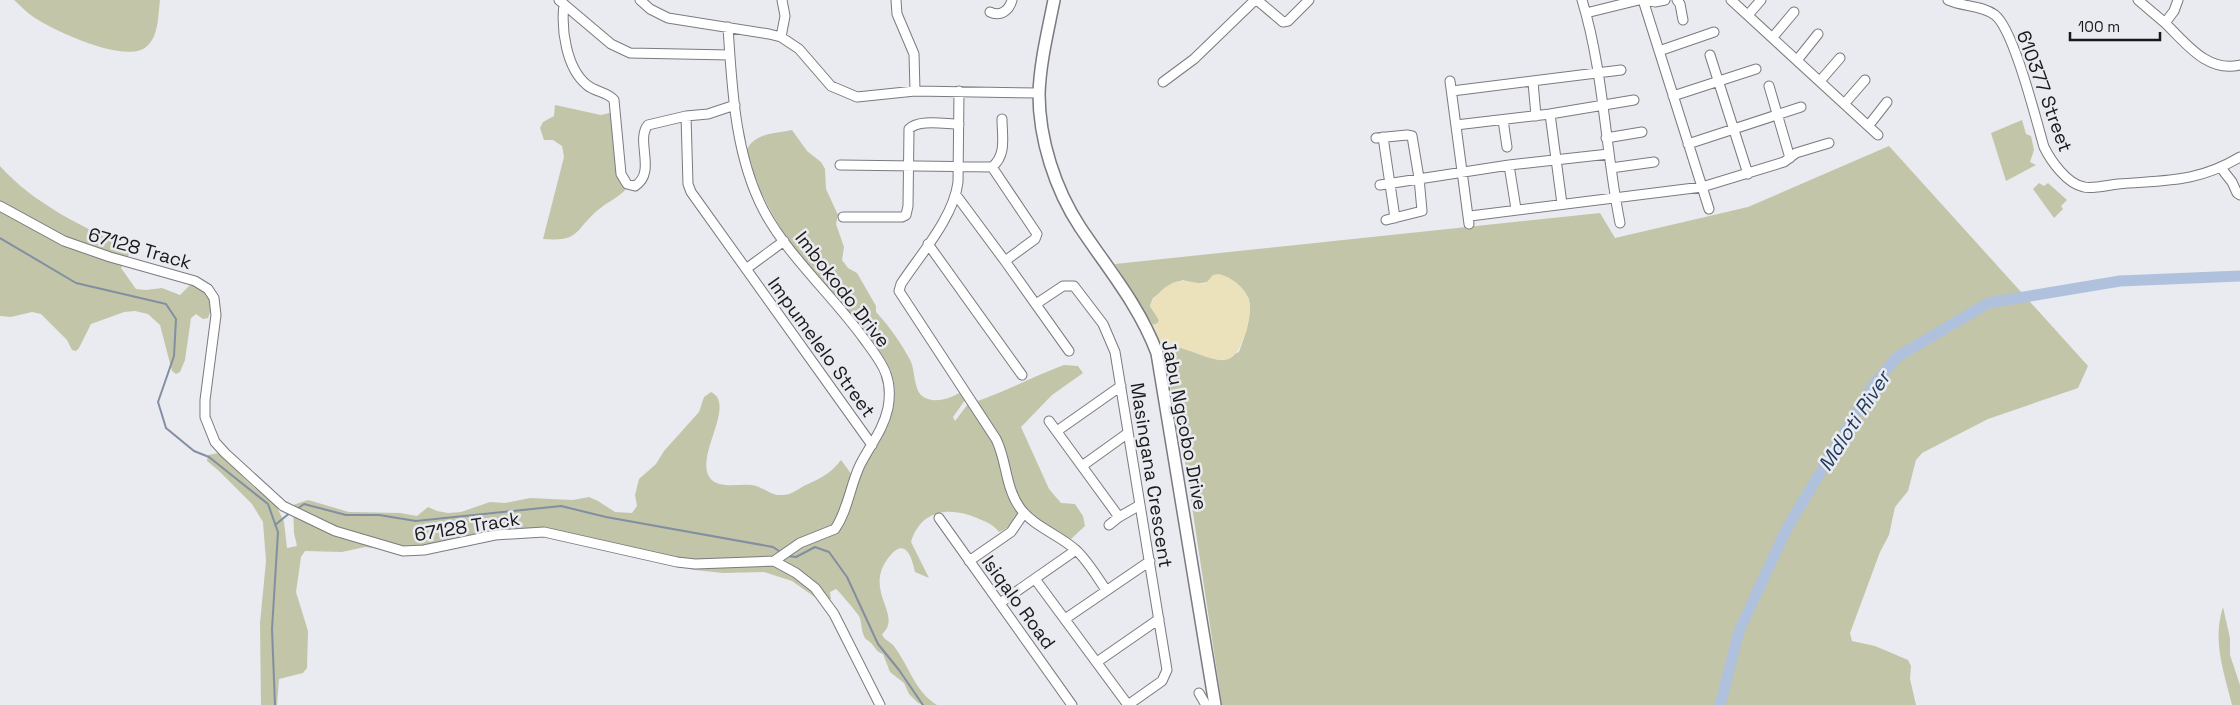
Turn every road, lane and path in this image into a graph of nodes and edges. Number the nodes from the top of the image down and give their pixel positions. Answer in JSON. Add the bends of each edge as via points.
{"nodes":[{"id":1,"x":640,"y":0,"type":"edge"},
{"id":2,"x":782,"y":0,"type":"edge"},
{"id":3,"x":896,"y":0,"type":"edge"},
{"id":4,"x":1012,"y":0,"type":"edge"},
{"id":5,"x":1054,"y":0,"type":"edge"},
{"id":6,"x":1256,"y":0,"type":"edge"},
{"id":7,"x":1582,"y":0,"type":"edge"},
{"id":8,"x":1639,"y":0,"type":"edge"},
{"id":9,"x":1644,"y":0,"type":"edge"},
{"id":10,"x":1665,"y":0,"type":"edge"},
{"id":11,"x":1677,"y":0,"type":"edge"},
{"id":12,"x":1731,"y":0,"type":"edge"},
{"id":13,"x":1761,"y":0,"type":"edge"},
{"id":14,"x":1948,"y":0,"type":"edge"},
{"id":15,"x":2138,"y":0,"type":"edge"},
{"id":16,"x":2178,"y":0,"type":"edge"},
{"id":17,"x":1305,"y":1,"type":"edge"},
{"id":18,"x":562,"y":2,"type":"edge"},
{"id":19,"x":990,"y":12,"type":"dead end"},
{"id":20,"x":1586,"y":12,"type":"junction"},
{"id":21,"x":1794,"y":12,"type":"dead end"},
{"id":22,"x":1748,"y":16,"type":"junction"},
{"id":23,"x":1683,"y":20,"type":"dead end"},
{"id":24,"x":2165,"y":23,"type":"junction"},
{"id":25,"x":728,"y":27,"type":"junction"},
{"id":26,"x":1714,"y":32,"type":"dead end"},
{"id":27,"x":1818,"y":34,"type":"dead end"},
{"id":28,"x":781,"y":37,"type":"junction"},
{"id":29,"x":1773,"y":37,"type":"junction"},
{"id":30,"x":1659,"y":51,"type":"junction"},
{"id":31,"x":730,"y":55,"type":"junction"},
{"id":32,"x":1710,"y":55,"type":"dead end"},
{"id":33,"x":1840,"y":58,"type":"dead end"},
{"id":34,"x":1798,"y":59,"type":"junction"},
{"id":35,"x":2240,"y":65,"type":"edge"},
{"id":36,"x":1756,"y":69,"type":"dead end"},
{"id":37,"x":1621,"y":70,"type":"dead end"},
{"id":38,"x":1599,"y":74,"type":"junction"},
{"id":39,"x":1864,"y":80,"type":"dead end"},
{"id":40,"x":1450,"y":81,"type":"dead end"},
{"id":41,"x":1820,"y":81,"type":"junction"},
{"id":42,"x":1163,"y":82,"type":"dead end"},
{"id":43,"x":1533,"y":82,"type":"junction"},
{"id":44,"x":1718,"y":82,"type":"junction"},
{"id":45,"x":1769,"y":86,"type":"dead end"},
{"id":46,"x":915,"y":91,"type":"junction"},
{"id":47,"x":959,"y":91,"type":"junction"},
{"id":48,"x":1452,"y":91,"type":"junction"},
{"id":49,"x":1039,"y":93,"type":"junction"},
{"id":50,"x":1673,"y":96,"type":"junction"},
{"id":51,"x":1634,"y":100,"type":"dead end"},
{"id":52,"x":1887,"y":102,"type":"dead end"},
{"id":53,"x":1845,"y":103,"type":"junction"},
{"id":54,"x":735,"y":106,"type":"junction"},
{"id":55,"x":1602,"y":107,"type":"junction"},
{"id":56,"x":1801,"y":107,"type":"dead end"},
{"id":57,"x":1550,"y":114,"type":"junction"},
{"id":58,"x":1777,"y":114,"type":"junction"},
{"id":59,"x":686,"y":116,"type":"junction"},
{"id":60,"x":1536,"y":116,"type":"junction"},
{"id":61,"x":1002,"y":119,"type":"dead end"},
{"id":62,"x":1503,"y":120,"type":"junction"},
{"id":63,"x":959,"y":124,"type":"junction"},
{"id":64,"x":1869,"y":124,"type":"junction"},
{"id":65,"x":1456,"y":125,"type":"junction"},
{"id":66,"x":1734,"y":128,"type":"junction"},
{"id":67,"x":1642,"y":132,"type":"dead end"},
{"id":68,"x":1878,"y":135,"type":"dead end"},
{"id":69,"x":1606,"y":138,"type":"junction"},
{"id":70,"x":1829,"y":143,"type":"dead end"},
{"id":71,"x":1688,"y":144,"type":"junction"},
{"id":72,"x":1507,"y":147,"type":"dead end"},
{"id":73,"x":1609,"y":154,"type":"junction"},
{"id":74,"x":2240,"y":157,"type":"edge"},
{"id":75,"x":1790,"y":158,"type":"junction"},
{"id":76,"x":1558,"y":160,"type":"junction"},
{"id":77,"x":1654,"y":162,"type":"dead end"},
{"id":78,"x":840,"y":165,"type":"dead end"},
{"id":79,"x":1509,"y":165,"type":"junction"},
{"id":80,"x":908,"y":166,"type":"junction"},
{"id":81,"x":958,"y":166,"type":"junction"},
{"id":82,"x":992,"y":167,"type":"junction"},
{"id":83,"x":1611,"y":168,"type":"junction"},
{"id":84,"x":2221,"y":168,"type":"junction"},
{"id":85,"x":1464,"y":171,"type":"junction"},
{"id":86,"x":1748,"y":174,"type":"junction"},
{"id":87,"x":1420,"y":178,"type":"junction"},
{"id":88,"x":1390,"y":183,"type":"junction"},
{"id":89,"x":1380,"y":185,"type":"dead end"},
{"id":90,"x":1702,"y":187,"type":"junction"},
{"id":91,"x":956,"y":195,"type":"junction"},
{"id":92,"x":2240,"y":195,"type":"edge"},
{"id":93,"x":1615,"y":199,"type":"junction"},
{"id":94,"x":1562,"y":204,"type":"junction"},
{"id":95,"x":0,"y":206,"type":"edge"},
{"id":96,"x":1516,"y":209,"type":"junction"},
{"id":97,"x":1709,"y":210,"type":"dead end"},
{"id":98,"x":843,"y":217,"type":"dead end"},
{"id":99,"x":1620,"y":223,"type":"dead end"},
{"id":100,"x":784,"y":241,"type":"junction"},
{"id":101,"x":928,"y":244,"type":"junction"},
{"id":102,"x":1006,"y":261,"type":"junction"},
{"id":103,"x":746,"y":269,"type":"junction"},
{"id":104,"x":1036,"y":304,"type":"junction"},
{"id":105,"x":1069,"y":351,"type":"dead end"},
{"id":106,"x":1022,"y":374,"type":"dead end"},
{"id":107,"x":1121,"y":386,"type":"junction"},
{"id":108,"x":1049,"y":421,"type":"dead end"},
{"id":109,"x":1057,"y":430,"type":"junction"},
{"id":110,"x":1128,"y":433,"type":"junction"},
{"id":111,"x":872,"y":445,"type":"junction"},
{"id":112,"x":1082,"y":466,"type":"junction"},
{"id":113,"x":1140,"y":505,"type":"junction"},
{"id":114,"x":1024,"y":513,"type":"junction"},
{"id":115,"x":1119,"y":517,"type":"junction"},
{"id":116,"x":939,"y":518,"type":"dead end"},
{"id":117,"x":1109,"y":525,"type":"dead end"},
{"id":118,"x":1076,"y":550,"type":"junction"},
{"id":119,"x":774,"y":560,"type":"junction"},
{"id":120,"x":969,"y":561,"type":"junction"},
{"id":121,"x":1150,"y":561,"type":"junction"},
{"id":122,"x":1035,"y":579,"type":"junction"},
{"id":123,"x":1106,"y":590,"type":"junction"},
{"id":124,"x":1000,"y":603,"type":"junction"},
{"id":125,"x":1066,"y":619,"type":"junction"},
{"id":126,"x":1159,"y":619,"type":"junction"},
{"id":127,"x":1097,"y":662,"type":"junction"},
{"id":128,"x":1199,"y":692,"type":"dead end"},
{"id":129,"x":880,"y":705,"type":"edge"},
{"id":130,"x":1072,"y":705,"type":"edge"},
{"id":131,"x":1128,"y":705,"type":"edge"},
{"id":132,"x":1206,"y":705,"type":"edge"},
{"id":133,"x":1215,"y":705,"type":"edge"}],
"edges":[{"from":1,"to":25,"type":"street","via":[[668,18]]},
{"from":2,"to":28,"type":"street"},
{"from":3,"to":46,"type":"street","via":[[898,14],[914,54]]},
{"from":4,"to":19,"type":"street","via":[[1004,12]]},
{"from":5,"to":49,"type":"main road","name":"Jabu Ngcobo Drive"},
{"from":6,"to":17,"type":"street","via":[[1283,22],[1288,21]]},
{"from":6,"to":42,"type":"street","via":[[1194,59]]},
{"from":7,"to":20,"type":"street"},
{"from":8,"to":20,"type":"street"},
{"from":9,"to":10,"type":"street"},
{"from":9,"to":30,"type":"street"},
{"from":11,"to":23,"type":"street"},
{"from":12,"to":22,"type":"street"},
{"from":13,"to":22,"type":"street"},
{"from":14,"to":84,"type":"street","name":"610377 Street","via":[[1986,10],[2000,20],[2012,40],[2049,158],[2061,172],[2083,187],[2179,180]]},
{"from":15,"to":24,"type":"street"},
{"from":16,"to":24,"type":"street"},
{"from":18,"to":31,"type":"street","via":[[611,44],[630,53]]},
{"from":18,"to":59,"type":"street","via":[[567,51],[572,66],[586,85],[614,100],[624,182],[635,186],[643,178],[646,127],[651,123]]},
{"from":20,"to":38,"type":"street"},
{"from":21,"to":29,"type":"street"},
{"from":22,"to":29,"type":"street"},
{"from":24,"to":35,"type":"street","via":[[2208,61],[2226,66]]},
{"from":25,"to":28,"type":"street"},
{"from":25,"to":31,"type":"street","name":"Imbokodo Drive"},
{"from":26,"to":30,"type":"street"},
{"from":27,"to":34,"type":"street"},
{"from":28,"to":46,"type":"street","via":[[808,58],[831,86],[847,94],[864,97]]},
{"from":29,"to":34,"type":"street"},
{"from":30,"to":50,"type":"street"},
{"from":31,"to":54,"type":"street","name":"Imbokodo Drive"},
{"from":32,"to":44,"type":"street"},
{"from":33,"to":41,"type":"street"},
{"from":34,"to":41,"type":"street"},
{"from":36,"to":44,"type":"street"},
{"from":37,"to":38,"type":"street"},
{"from":38,"to":43,"type":"street"},
{"from":38,"to":55,"type":"street"},
{"from":39,"to":53,"type":"street"},
{"from":40,"to":48,"type":"street"},
{"from":41,"to":53,"type":"street"},
{"from":43,"to":48,"type":"street"},
{"from":43,"to":60,"type":"street"},
{"from":44,"to":50,"type":"street"},
{"from":44,"to":66,"type":"street"},
{"from":45,"to":58,"type":"street"},
{"from":46,"to":47,"type":"street"},
{"from":47,"to":49,"type":"street"},
{"from":47,"to":63,"type":"street"},
{"from":48,"to":65,"type":"street"},
{"from":49,"to":133,"type":"main road","name":"Jabu Ngcobo Drive","via":[[1047,149],[1060,188],[1080,226],[1137,308],[1157,353]]},
{"from":50,"to":71,"type":"street"},
{"from":51,"to":55,"type":"street"},
{"from":52,"to":64,"type":"street"},
{"from":53,"to":64,"type":"street"},
{"from":54,"to":59,"type":"street"},
{"from":54,"to":100,"type":"street","name":"Imbokodo Drive","via":[[753,187]]},
{"from":55,"to":57,"type":"street"},
{"from":55,"to":69,"type":"street"},
{"from":56,"to":58,"type":"street"},
{"from":57,"to":60,"type":"street"},
{"from":57,"to":76,"type":"street"},
{"from":58,"to":66,"type":"street"},
{"from":58,"to":75,"type":"street"},
{"from":59,"to":103,"type":"street","name":"Impumelelo Street","via":[[689,188]]},
{"from":60,"to":62,"type":"street"},
{"from":61,"to":82,"type":"street","via":[[1002,154]]},
{"from":62,"to":65,"type":"street"},
{"from":62,"to":72,"type":"street"},
{"from":63,"to":80,"type":"street","via":[[911,127],[908,131]]},
{"from":63,"to":81,"type":"street"},
{"from":64,"to":68,"type":"street"},
{"from":65,"to":85,"type":"street"},
{"from":66,"to":71,"type":"street"},
{"from":66,"to":86,"type":"street"},
{"from":67,"to":69,"type":"street"},
{"from":69,"to":73,"type":"street"},
{"from":70,"to":75,"type":"street","via":[[1796,153]]},
{"from":71,"to":90,"type":"street"},
{"from":73,"to":76,"type":"street"},
{"from":73,"to":83,"type":"street"},
{"from":74,"to":84,"type":"street"},
{"from":75,"to":86,"type":"street"},
{"from":76,"to":79,"type":"street"},
{"from":76,"to":94,"type":"street"},
{"from":77,"to":83,"type":"street"},
{"from":78,"to":80,"type":"street"},
{"from":79,"to":85,"type":"street"},
{"from":79,"to":96,"type":"street"},
{"from":80,"to":81,"type":"street"},
{"from":80,"to":98,"type":"street","via":[[906,215]]},
{"from":81,"to":82,"type":"street"},
{"from":81,"to":91,"type":"street"},
{"from":82,"to":102,"type":"street","via":[[1037,234]]},
{"from":83,"to":93,"type":"street"},
{"from":84,"to":92,"type":"street"},
{"from":85,"to":87,"type":"street"},
{"from":85,"to":96,"type":"street","via":[[1469,220]]},
{"from":86,"to":90,"type":"street"},
{"from":87,"to":88,"type":"street"},
{"from":87,"to":88,"type":"street","via":[[1423,210],[1390,219]]},
{"from":87,"to":88,"type":"street","via":[[1412,136],[1379,138]]},
{"from":88,"to":89,"type":"street"},
{"from":90,"to":93,"type":"street"},
{"from":90,"to":97,"type":"street"},
{"from":91,"to":101,"type":"street"},
{"from":91,"to":102,"type":"street"},
{"from":93,"to":94,"type":"street"},
{"from":93,"to":99,"type":"street"},
{"from":94,"to":96,"type":"street"},
{"from":95,"to":119,"type":"street","name":"67128 Track","via":[[64,242],[195,281],[208,289],[216,306],[205,400],[209,430],[225,453],[260,487],[283,506],[309,520],[360,540],[403,551],[424,550],[495,535],[544,532],[677,562]]},
{"from":100,"to":103,"type":"street","name":"Impumelelo Street"},
{"from":100,"to":111,"type":"street","name":"Imbokodo Drive","via":[[852,323],[886,374],[888,408]]},
{"from":101,"to":106,"type":"street"},
{"from":101,"to":114,"type":"street","via":[[900,284],[899,291],[996,439],[1011,494]]},
{"from":102,"to":104,"type":"street"},
{"from":103,"to":111,"type":"street","name":"Impumelelo Street"},
{"from":104,"to":105,"type":"street"},
{"from":104,"to":107,"type":"street","name":"Masingana Crescent","via":[[1064,286],[1071,285],[1077,289],[1111,340]]},
{"from":107,"to":109,"type":"street"},
{"from":107,"to":110,"type":"street","name":"Masingana Crescent"},
{"from":108,"to":109,"type":"street"},
{"from":109,"to":112,"type":"street"},
{"from":110,"to":112,"type":"street"},
{"from":110,"to":113,"type":"street","name":"Masingana Crescent"},
{"from":111,"to":119,"type":"street","name":"Imbokodo Drive","via":[[860,464],[835,528],[800,542]]},
{"from":112,"to":115,"type":"street"},
{"from":113,"to":115,"type":"street"},
{"from":113,"to":121,"type":"street","name":"Masingana Crescent"},
{"from":114,"to":118,"type":"street"},
{"from":114,"to":120,"type":"street","via":[[1011,532]]},
{"from":115,"to":117,"type":"street"},
{"from":116,"to":120,"type":"street","name":"Isiqalo Road"},
{"from":118,"to":122,"type":"street"},
{"from":118,"to":123,"type":"street"},
{"from":119,"to":129,"type":"street","via":[[804,578],[826,601]]},
{"from":120,"to":124,"type":"street","name":"Isiqalo Road"},
{"from":121,"to":123,"type":"street"},
{"from":121,"to":126,"type":"street","name":"Masingana Crescent"},
{"from":122,"to":124,"type":"street"},
{"from":122,"to":125,"type":"street"},
{"from":123,"to":125,"type":"street"},
{"from":124,"to":130,"type":"street","name":"Isiqalo Road"},
{"from":125,"to":127,"type":"street"},
{"from":126,"to":127,"type":"street"},
{"from":126,"to":131,"type":"street","name":"Masingana Crescent","via":[[1166,673],[1162,681]]},
{"from":127,"to":131,"type":"street"},
{"from":128,"to":132,"type":"street"}]}
